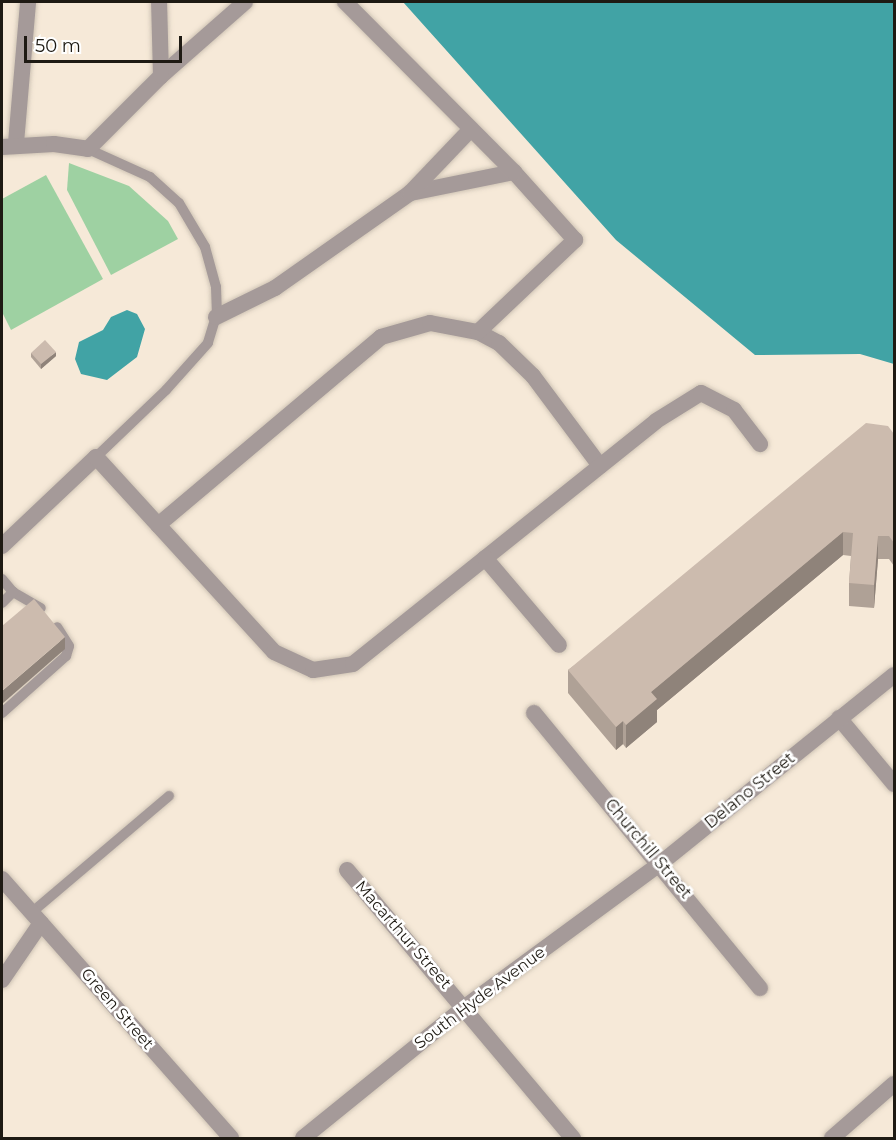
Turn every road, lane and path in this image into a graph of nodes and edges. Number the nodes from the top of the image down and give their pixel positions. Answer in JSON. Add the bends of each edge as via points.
{"nodes":[{"id":1,"x":28,"y":2,"type":"edge"},
{"id":2,"x":159,"y":2,"type":"edge"},
{"id":3,"x":245,"y":2,"type":"edge"},
{"id":4,"x":345,"y":2,"type":"edge"},
{"id":5,"x":161,"y":75,"type":"junction"},
{"id":6,"x":470,"y":130,"type":"junction"},
{"id":7,"x":9,"y":145,"type":"edge"},
{"id":8,"x":88,"y":149,"type":"junction"},
{"id":9,"x":514,"y":172,"type":"junction"},
{"id":10,"x":410,"y":193,"type":"junction"},
{"id":11,"x":216,"y":317,"type":"junction"},
{"id":12,"x":478,"y":332,"type":"junction"},
{"id":13,"x":760,"y":444,"type":"dead end"},
{"id":14,"x":96,"y":457,"type":"junction"},
{"id":15,"x":600,"y":466,"type":"junction"},
{"id":16,"x":158,"y":525,"type":"junction"},
{"id":17,"x":2,"y":546,"type":"edge"},
{"id":18,"x":485,"y":558,"type":"junction"},
{"id":19,"x":2,"y":579,"type":"edge"},
{"id":20,"x":13,"y":592,"type":"junction"},
{"id":21,"x":2,"y":603,"type":"edge"},
{"id":22,"x":559,"y":645,"type":"dead end"},
{"id":23,"x":894,"y":675,"type":"edge"},
{"id":24,"x":2,"y":712,"type":"edge"},
{"id":25,"x":534,"y":713,"type":"dead end"},
{"id":26,"x":838,"y":718,"type":"junction"},
{"id":27,"x":894,"y":784,"type":"edge"},
{"id":28,"x":169,"y":796,"type":"dead end"},
{"id":29,"x":661,"y":863,"type":"junction"},
{"id":30,"x":346,"y":870,"type":"dead end"},
{"id":31,"x":2,"y":879,"type":"edge"},
{"id":32,"x":36,"y":918,"type":"junction"},
{"id":33,"x":2,"y":980,"type":"edge"},
{"id":34,"x":760,"y":988,"type":"dead end"},
{"id":35,"x":465,"y":1007,"type":"junction"},
{"id":36,"x":894,"y":1084,"type":"edge"},
{"id":37,"x":231,"y":1138,"type":"edge"},
{"id":38,"x":303,"y":1138,"type":"edge"},
{"id":39,"x":573,"y":1138,"type":"edge"},
{"id":40,"x":832,"y":1138,"type":"edge"}],
"edges":[{"from":1,"to":7,"type":"street"},
{"from":2,"to":5,"type":"street"},
{"from":3,"to":5,"type":"street"},
{"from":4,"to":6,"type":"street"},
{"from":5,"to":8,"type":"street"},
{"from":6,"to":9,"type":"street"},
{"from":6,"to":10,"type":"street"},
{"from":7,"to":8,"type":"street"},
{"from":8,"to":11,"type":"lane","via":[[150,177],[179,203],[205,247],[216,288]]},
{"from":9,"to":10,"type":"street"},
{"from":9,"to":12,"type":"street","via":[[575,240]]},
{"from":10,"to":11,"type":"street","via":[[275,288]]},
{"from":11,"to":14,"type":"lane","via":[[208,343]]},
{"from":12,"to":15,"type":"street","via":[[499,343],[533,376]]},
{"from":12,"to":16,"type":"street","via":[[430,323],[381,337]]},
{"from":13,"to":15,"type":"street","via":[[734,410],[701,393],[657,421]]},
{"from":14,"to":16,"type":"street"},
{"from":14,"to":17,"type":"street"},
{"from":15,"to":18,"type":"street"},
{"from":16,"to":18,"type":"street","via":[[274,652],[313,670],[353,664]]},
{"from":18,"to":22,"type":"street"},
{"from":19,"to":20,"type":"lane"},
{"from":20,"to":21,"type":"lane"},
{"from":20,"to":24,"type":"lane","via":[[37,603],[69,646],[66,656]]},
{"from":23,"to":26,"type":"street","name":"Delano Street"},
{"from":25,"to":29,"type":"street","name":"Churchill Street"},
{"from":26,"to":27,"type":"street"},
{"from":26,"to":29,"type":"street","name":"Delano Street"},
{"from":28,"to":32,"type":"lane"},
{"from":29,"to":34,"type":"street","name":"Churchill Street"},
{"from":29,"to":35,"type":"street","name":"South Hyde Avenue"},
{"from":30,"to":35,"type":"street","name":"Macarthur Street"},
{"from":31,"to":32,"type":"street","name":"Green Street"},
{"from":32,"to":33,"type":"street"},
{"from":32,"to":37,"type":"street","name":"Green Street"},
{"from":35,"to":38,"type":"street","name":"South Hyde Avenue"},
{"from":35,"to":39,"type":"street","name":"Macarthur Street"},
{"from":36,"to":40,"type":"street"}]}
